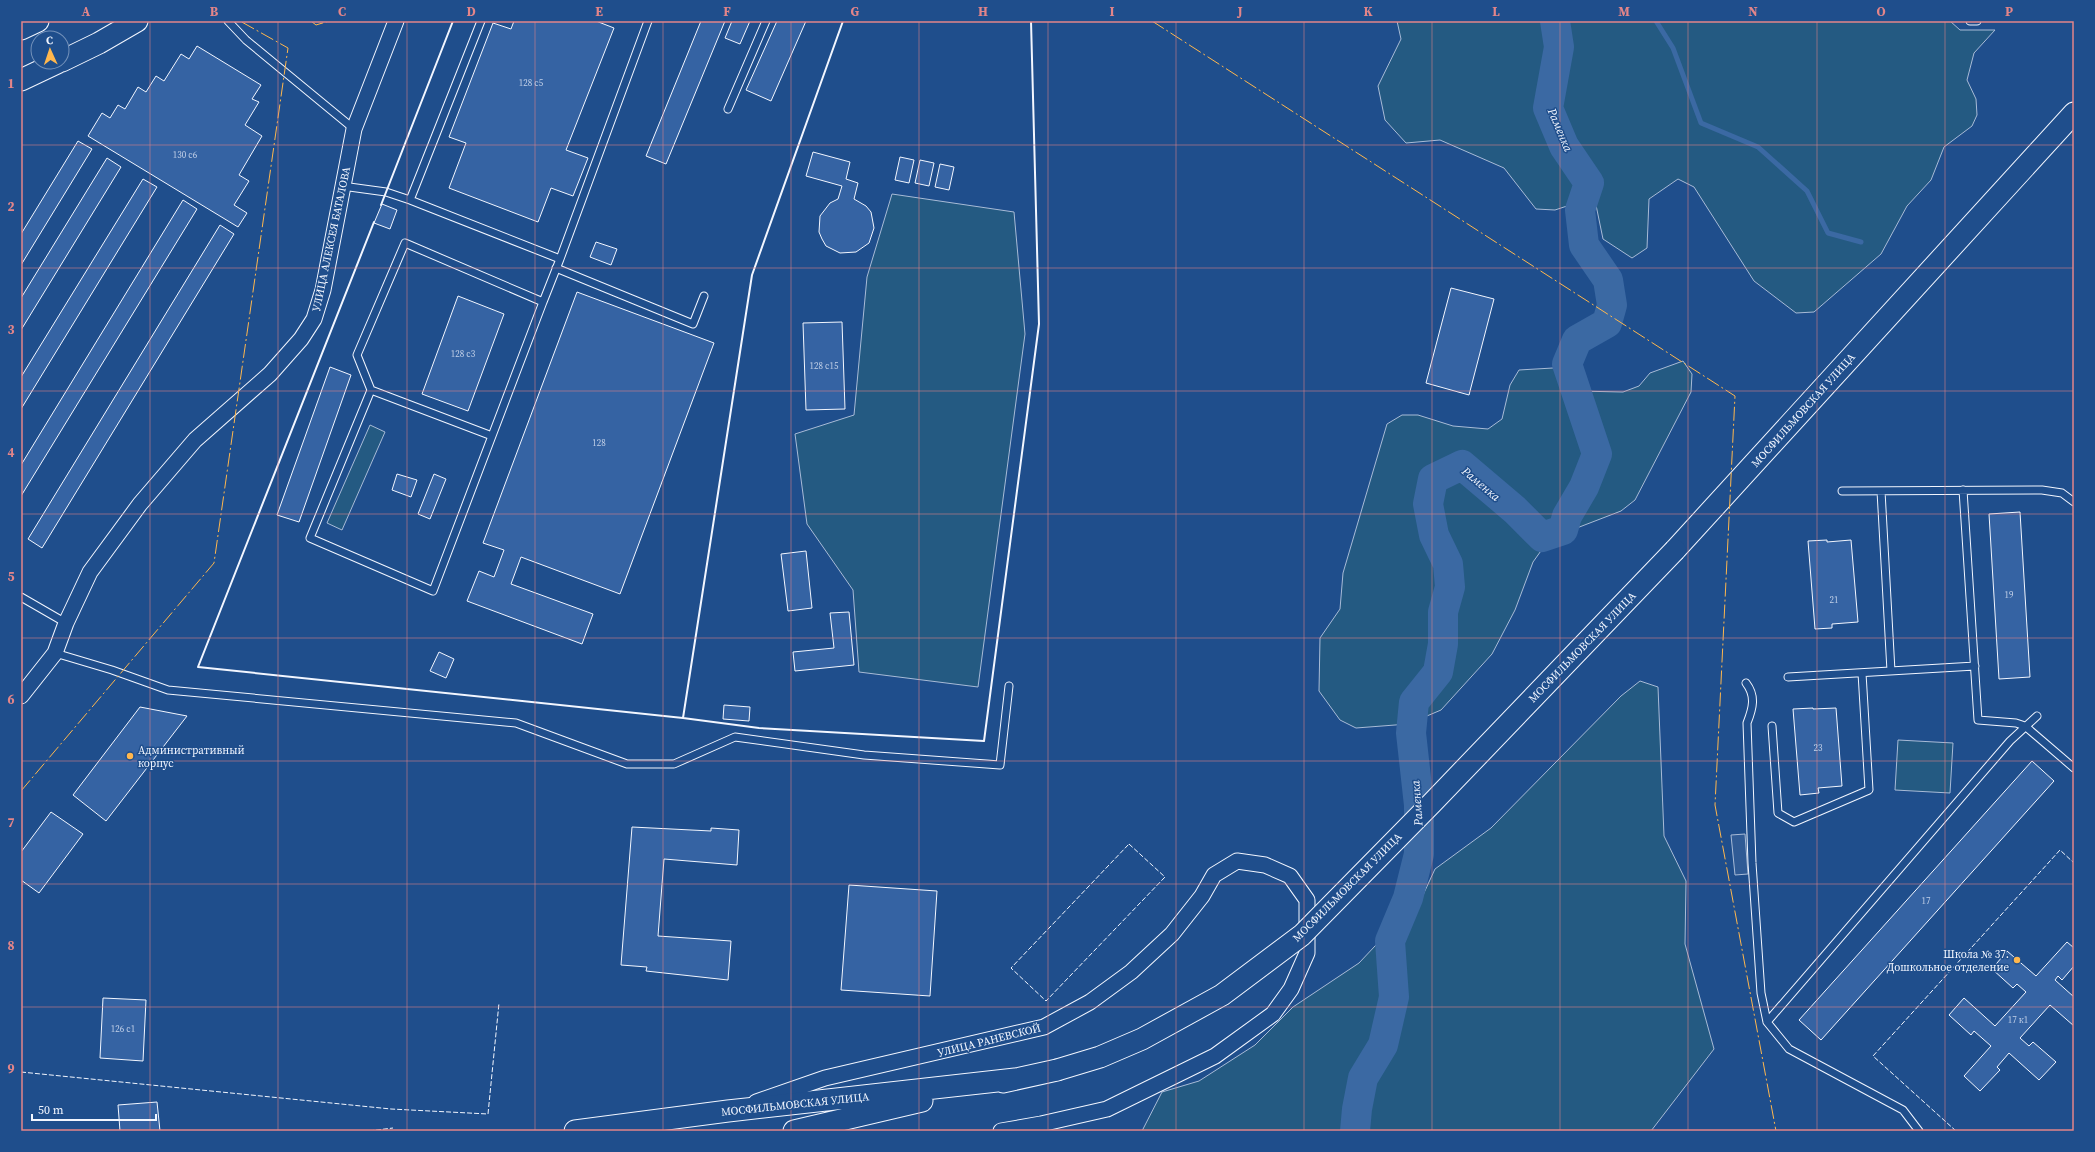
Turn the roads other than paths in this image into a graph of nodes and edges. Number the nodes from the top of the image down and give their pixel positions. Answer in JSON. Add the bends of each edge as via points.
{"nodes":[{"id":1,"x":38,"y":21,"type":"edge"},
{"id":2,"x":138,"y":21,"type":"edge"},
{"id":3,"x":150,"y":21,"type":"edge"},
{"id":4,"x":228,"y":21,"type":"edge"},
{"id":5,"x":396,"y":21,"type":"edge"},
{"id":6,"x":481,"y":21,"type":"edge"},
{"id":7,"x":648,"y":21,"type":"edge"},
{"id":8,"x":766,"y":21,"type":"edge"},
{"id":9,"x":1970,"y":21,"type":"edge"},
{"id":10,"x":1977,"y":21,"type":"edge"},
{"id":11,"x":21,"y":29,"type":"edge"},
{"id":12,"x":99,"y":43,"type":"junction"},
{"id":13,"x":70,"y":57,"type":"edge"},
{"id":14,"x":42,"y":70,"type":"edge"},
{"id":15,"x":21,"y":80,"type":"edge"},
{"id":16,"x":728,"y":109,"type":"dead end"},
{"id":17,"x":2074,"y":113,"type":"edge"},
{"id":18,"x":354,"y":129,"type":"junction"},
{"id":19,"x":342,"y":186,"type":"junction"},
{"id":20,"x":410,"y":200,"type":"junction"},
{"id":21,"x":560,"y":258,"type":"junction"},
{"id":22,"x":556,"y":268,"type":"junction"},
{"id":23,"x":704,"y":296,"type":"dead end"},
{"id":24,"x":542,"y":302,"type":"junction"},
{"id":25,"x":371,"y":390,"type":"junction"},
{"id":26,"x":492,"y":436,"type":"junction"},
{"id":27,"x":1963,"y":490,"type":"junction"},
{"id":28,"x":1842,"y":491,"type":"dead end"},
{"id":29,"x":1880,"y":491,"type":"junction"},
{"id":30,"x":2074,"y":502,"type":"edge"},
{"id":31,"x":21,"y":597,"type":"edge"},
{"id":32,"x":66,"y":623,"type":"junction"},
{"id":33,"x":56,"y":653,"type":"junction"},
{"id":34,"x":1975,"y":666,"type":"junction"},
{"id":35,"x":1891,"y":671,"type":"junction"},
{"id":36,"x":1862,"y":672,"type":"junction"},
{"id":37,"x":1788,"y":677,"type":"dead end"},
{"id":38,"x":1746,"y":683,"type":"dead end"},
{"id":39,"x":1009,"y":686,"type":"dead end"},
{"id":40,"x":21,"y":696,"type":"edge"},
{"id":41,"x":2037,"y":716,"type":"dead end"},
{"id":42,"x":1772,"y":726,"type":"dead end"},
{"id":43,"x":2025,"y":726,"type":"junction"},
{"id":44,"x":2074,"y":768,"type":"edge"},
{"id":45,"x":1767,"y":1022,"type":"junction"},
{"id":46,"x":1015,"y":1079,"type":"junction"},
{"id":47,"x":728,"y":1111,"type":"junction"},
{"id":48,"x":575,"y":1131,"type":"edge"},
{"id":49,"x":794,"y":1131,"type":"edge"},
{"id":50,"x":1001,"y":1131,"type":"edge"},
{"id":51,"x":1919,"y":1131,"type":"edge"}],
"edges":[{"from":1,"to":11,"type":"street"},
{"from":2,"to":12,"type":"street"},
{"from":3,"to":12,"type":"street"},
{"from":4,"to":18,"type":"lane","via":[[246,40]]},
{"from":5,"to":18,"type":"street","name":"УЛИЦА АЛЕКСЕЯ БАТАЛОВА"},
{"from":6,"to":20,"type":"lane"},
{"from":7,"to":21,"type":"lane"},
{"from":8,"to":16,"type":"lane"},
{"from":9,"to":10,"type":"lane"},
{"from":12,"to":13,"type":"street"},
{"from":14,"to":15,"type":"street"},
{"from":17,"to":46,"type":"street","name":"МОСФИЛЬМОВСКАЯ УЛИЦА","bridge":true,"via":[[1675,550],[1302,935],[1222,995],[1142,1039],[1100,1057]]},
{"from":18,"to":19,"type":"street","name":"УЛИЦА АЛЕКСЕЯ БАТАЛОВА"},
{"from":19,"to":20,"type":"lane","via":[[386,192]]},
{"from":19,"to":32,"type":"street","name":"УЛИЦА АЛЕКСЕЯ БАТАЛОВА","via":[[323,290],[314,319],[301,339],[270,374],[195,440],[140,504],[90,572]]},
{"from":20,"to":21,"type":"lane"},
{"from":21,"to":22,"type":"lane"},
{"from":22,"to":23,"type":"lane","via":[[693,324]]},
{"from":22,"to":24,"type":"lane"},
{"from":24,"to":25,"type":"lane","via":[[405,243],[357,355]]},
{"from":24,"to":26,"type":"lane"},
{"from":25,"to":26,"type":"lane"},
{"from":25,"to":26,"type":"lane","via":[[310,538],[433,591]]},
{"from":27,"to":29,"type":"lane"},
{"from":27,"to":30,"type":"lane","via":[[2042,490],[2062,493]]},
{"from":27,"to":34,"type":"lane"},
{"from":28,"to":29,"type":"lane"},
{"from":29,"to":35,"type":"lane"},
{"from":31,"to":32,"type":"lane"},
{"from":32,"to":33,"type":"street","name":"УЛИЦА АЛЕКСЕЯ БАТАЛОВА"},
{"from":33,"to":39,"type":"lane","via":[[168,690],[516,723],[627,764],[674,764],[735,737],[864,755],[1000,765]]},
{"from":33,"to":40,"type":"street","name":"УЛИЦА АЛЕКСЕЯ БАТАЛОВА"},
{"from":34,"to":35,"type":"lane"},
{"from":34,"to":43,"type":"lane","via":[[1978,720]]},
{"from":35,"to":36,"type":"lane"},
{"from":36,"to":37,"type":"lane"},
{"from":36,"to":42,"type":"lane","via":[[1869,790],[1794,822],[1778,813]]},
{"from":38,"to":45,"type":"lane","via":[[1752,690],[1753,702],[1747,723],[1752,863],[1760,992]]},
{"from":41,"to":43,"type":"lane"},
{"from":43,"to":44,"type":"lane"},
{"from":43,"to":45,"type":"lane"},
{"from":45,"to":51,"type":"lane","via":[[1789,1050],[1903,1110]]},
{"from":46,"to":47,"type":"street","name":"МОСФИЛЬМОВСКАЯ УЛИЦА"},
{"from":46,"to":49,"type":"street","name":"МОСФИЛЬМОВСКАЯ УЛИЦА"},
{"from":47,"to":48,"type":"street","name":"МОСФИЛЬМОВСКАЯ УЛИЦА"},
{"from":47,"to":50,"type":"street","name":"УЛИЦА РАНЕВСКОЙ","via":[[825,1078],[1044,1027],[1090,1002],[1131,972],[1172,934],[1202,896],[1214,875],[1237,861],[1265,865],[1290,876],[1307,900],[1307,953],[1292,989],[1273,1014],[1215,1056],[1107,1109]]}]}
